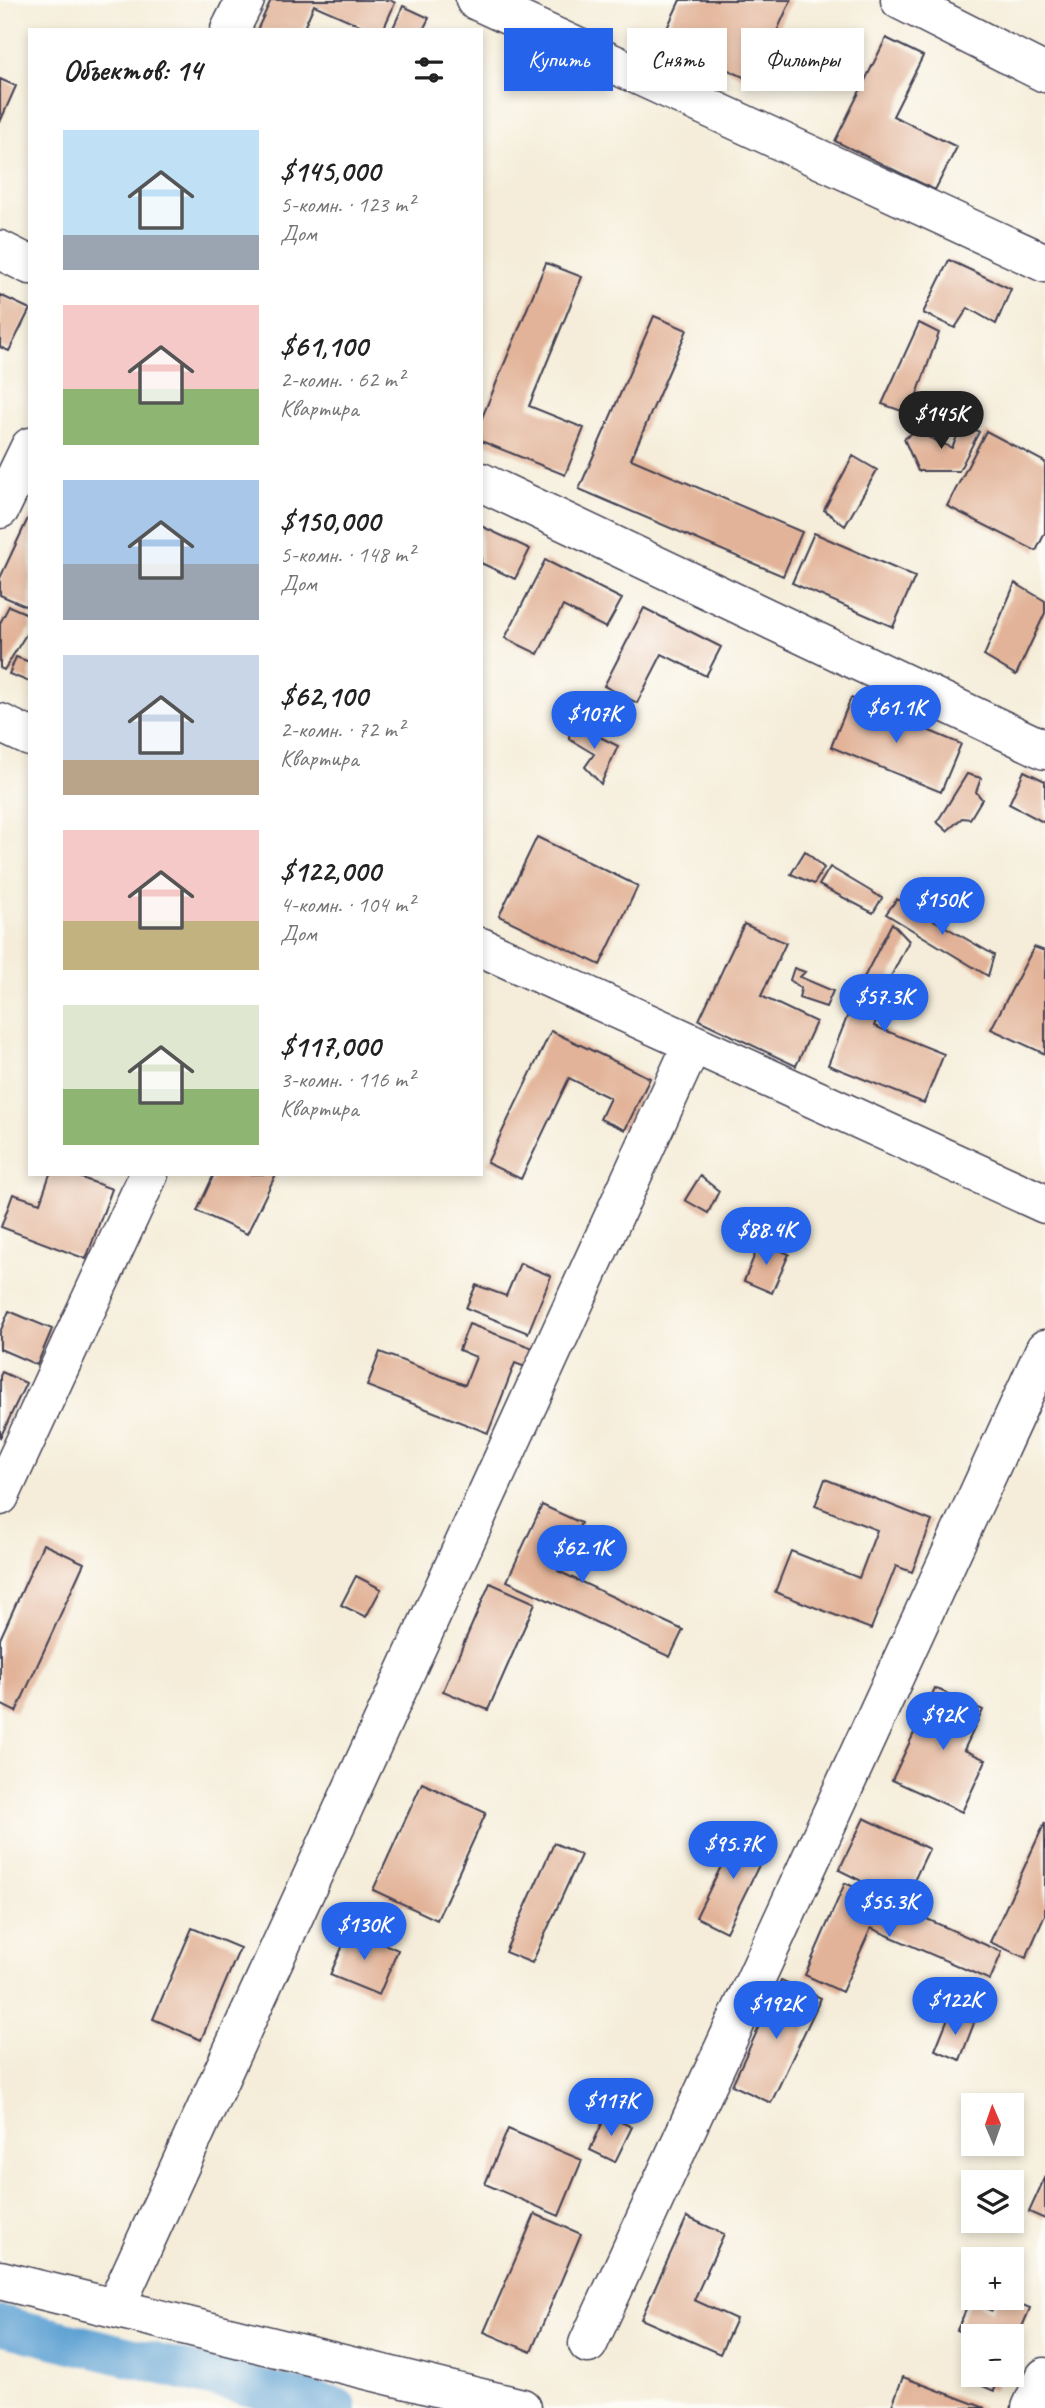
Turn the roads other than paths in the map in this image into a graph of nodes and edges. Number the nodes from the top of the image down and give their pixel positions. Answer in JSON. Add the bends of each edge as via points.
{"nodes":[{"id":1,"x":245,"y":0,"type":"edge"},
{"id":2,"x":475,"y":0,"type":"edge"},
{"id":3,"x":901,"y":0,"type":"edge"},
{"id":4,"x":940,"y":8,"type":"edge"},
{"id":5,"x":231,"y":28,"type":"edge"},
{"id":6,"x":1045,"y":73,"type":"edge"},
{"id":7,"x":0,"y":250,"type":"edge"},
{"id":8,"x":1045,"y":263,"type":"edge"},
{"id":9,"x":28,"y":264,"type":"edge"},
{"id":10,"x":28,"y":450,"type":"edge"},
{"id":11,"x":483,"y":483,"type":"edge"},
{"id":12,"x":0,"y":509,"type":"edge"},
{"id":13,"x":0,"y":723,"type":"edge"},
{"id":14,"x":28,"y":736,"type":"edge"},
{"id":15,"x":1045,"y":750,"type":"edge"},
{"id":16,"x":483,"y":948,"type":"edge"},
{"id":17,"x":692,"y":1045,"type":"junction"},
{"id":18,"x":148,"y":1176,"type":"edge"},
{"id":19,"x":1045,"y":1203,"type":"edge"},
{"id":20,"x":1045,"y":1349,"type":"edge"},
{"id":21,"x":0,"y":1496,"type":"edge"},
{"id":22,"x":0,"y":2280,"type":"edge"},
{"id":23,"x":115,"y":2308,"type":"junction"},
{"id":24,"x":588,"y":2344,"type":"dead end"},
{"id":25,"x":1045,"y":2377,"type":"edge"},
{"id":26,"x":522,"y":2408,"type":"edge"},
{"id":27,"x":1031,"y":2408,"type":"edge"}],
"edges":[{"from":1,"to":5,"type":"street"},
{"from":2,"to":8,"type":"street"},
{"from":3,"to":4,"type":"street"},
{"from":4,"to":6,"type":"street"},
{"from":7,"to":9,"type":"street"},
{"from":10,"to":12,"type":"street"},
{"from":11,"to":15,"type":"street"},
{"from":13,"to":14,"type":"street"},
{"from":16,"to":17,"type":"street"},
{"from":17,"to":19,"type":"street"},
{"from":17,"to":23,"type":"street"},
{"from":18,"to":21,"type":"street"},
{"from":20,"to":24,"type":"street"},
{"from":22,"to":23,"type":"street"},
{"from":23,"to":26,"type":"street"},
{"from":25,"to":27,"type":"street"}]}
